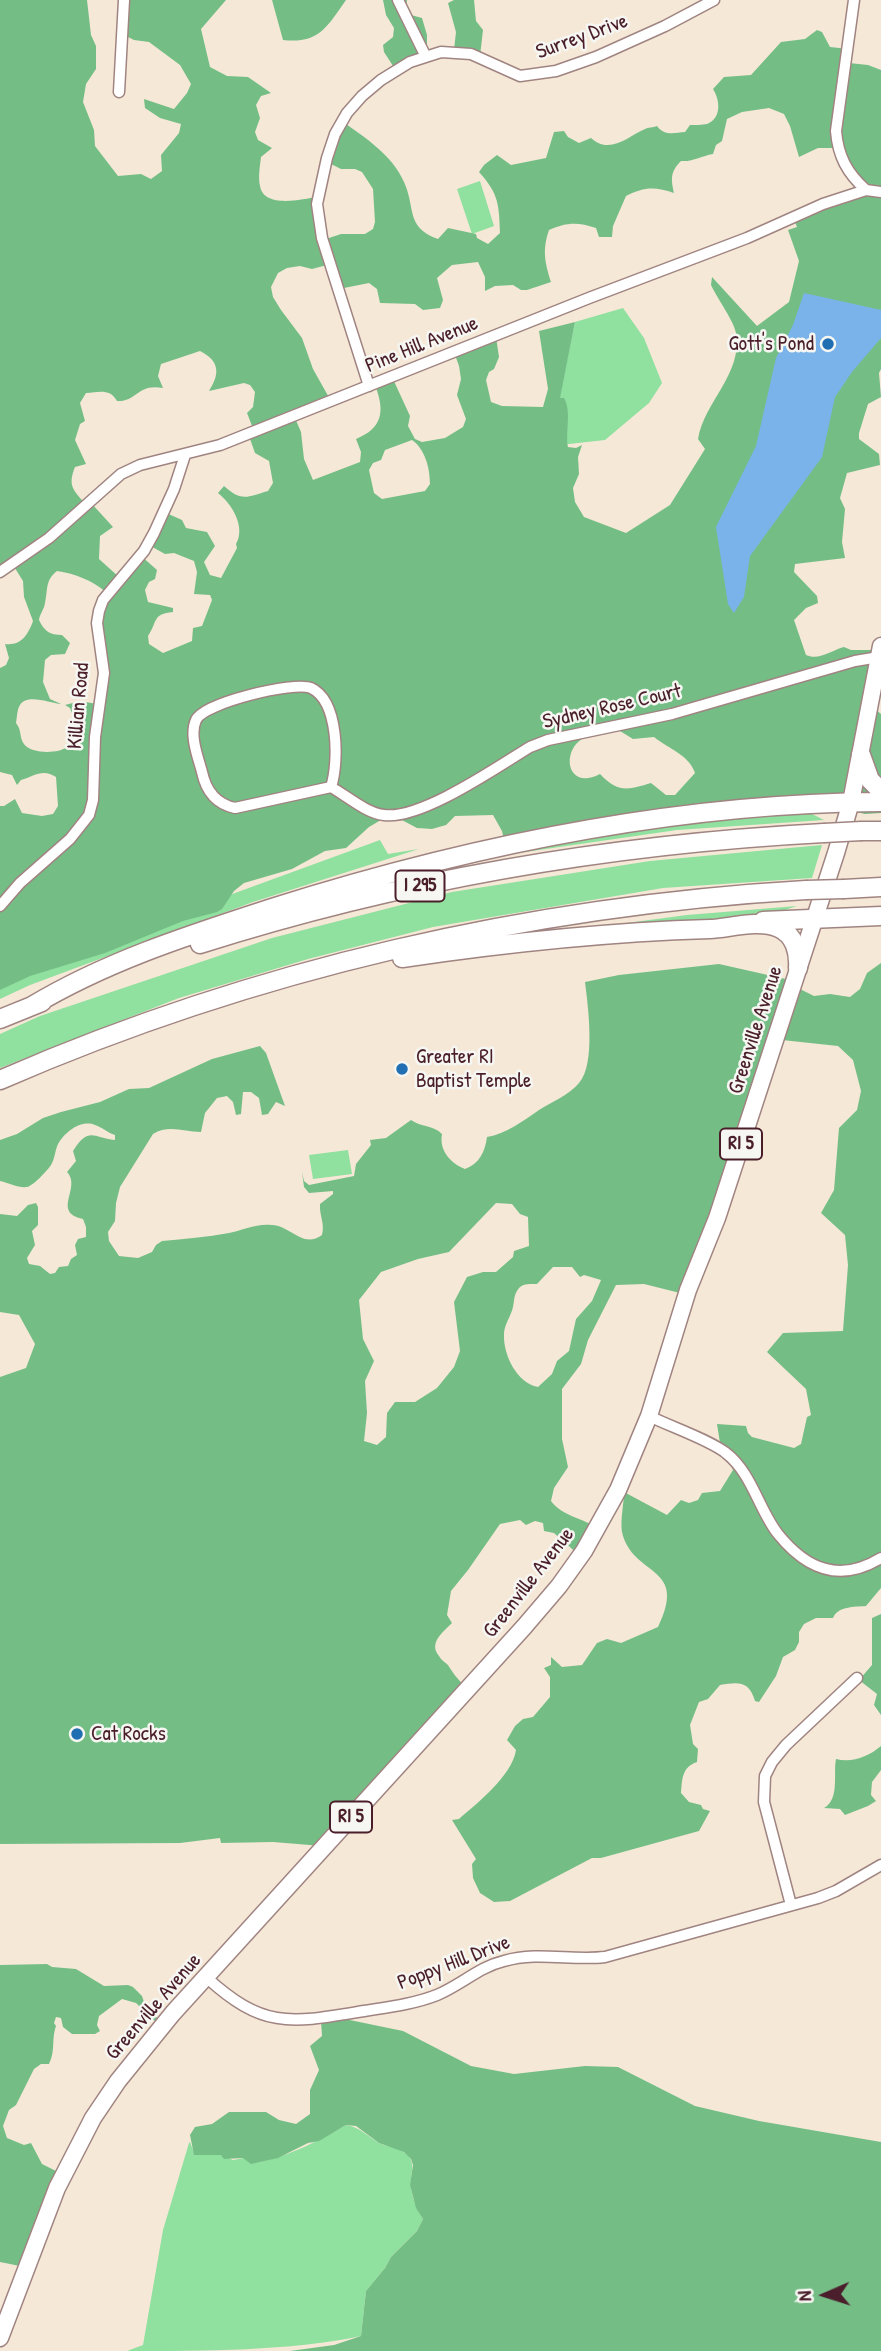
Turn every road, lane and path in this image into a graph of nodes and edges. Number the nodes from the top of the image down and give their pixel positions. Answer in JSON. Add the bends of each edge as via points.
{"nodes":[{"id":1,"x":124,"y":0,"type":"edge"},
{"id":2,"x":398,"y":0,"type":"edge"},
{"id":3,"x":714,"y":0,"type":"edge"},
{"id":4,"x":854,"y":0,"type":"edge"},
{"id":5,"x":425,"y":55,"type":"junction"},
{"id":6,"x":119,"y":92,"type":"dead end"},
{"id":7,"x":866,"y":190,"type":"junction"},
{"id":8,"x":881,"y":192,"type":"edge"},
{"id":9,"x":369,"y":386,"type":"junction"},
{"id":10,"x":185,"y":455,"type":"junction"},
{"id":11,"x":0,"y":572,"type":"edge"},
{"id":12,"x":880,"y":651,"type":"edge"},
{"id":13,"x":860,"y":755,"type":"junction"},
{"id":14,"x":331,"y":787,"type":"junction"},
{"id":15,"x":881,"y":791,"type":"edge"},
{"id":16,"x":851,"y":802,"type":"junction"},
{"id":17,"x":881,"y":802,"type":"edge"},
{"id":18,"x":881,"y":831,"type":"edge"},
{"id":19,"x":881,"y":887,"type":"edge"},
{"id":20,"x":0,"y":906,"type":"edge"},
{"id":21,"x":881,"y":916,"type":"edge"},
{"id":22,"x":815,"y":917,"type":"junction"},
{"id":23,"x":683,"y":929,"type":"junction"},
{"id":24,"x":325,"y":966,"type":"junction"},
{"id":25,"x":798,"y":968,"type":"junction"},
{"id":26,"x":32,"y":1006,"type":"junction"},
{"id":27,"x":0,"y":1019,"type":"edge"},
{"id":28,"x":0,"y":1080,"type":"edge"},
{"id":29,"x":649,"y":1416,"type":"junction"},
{"id":30,"x":881,"y":1558,"type":"edge"},
{"id":31,"x":857,"y":1678,"type":"dead end"},
{"id":32,"x":881,"y":1865,"type":"edge"},
{"id":33,"x":791,"y":1905,"type":"junction"},
{"id":34,"x":206,"y":1977,"type":"junction"},
{"id":35,"x":0,"y":2338,"type":"edge"}],
"edges":[{"from":1,"to":6,"type":"street"},
{"from":2,"to":5,"type":"street"},
{"from":3,"to":5,"type":"street","name":"Surrey Drive","via":[[596,57],[542,74],[520,76],[471,54]]},
{"from":4,"to":7,"type":"street","via":[[836,131],[846,168]]},
{"from":5,"to":9,"type":"street","name":"Surrey Drive","via":[[381,80],[350,110],[335,134],[320,185],[317,204],[322,238]]},
{"from":7,"to":8,"type":"street","name":"Pine Hill Avenue"},
{"from":7,"to":9,"type":"street","name":"Pine Hill Avenue"},
{"from":9,"to":10,"type":"street","name":"Pine Hill Avenue"},
{"from":10,"to":11,"type":"street","name":"Pine Hill Avenue","via":[[121,474],[50,538]]},
{"from":10,"to":20,"type":"street","name":"Killian Road","via":[[154,533],[99,611],[104,673],[89,815]]},
{"from":12,"to":13,"type":"main road","name":"Greenville Avenue","number":"RI 5"},
{"from":12,"to":14,"type":"street","name":"Sydney Rose Court","via":[[672,714],[548,740],[409,814],[381,815]]},
{"from":13,"to":15,"type":"highway","via":[[870,780]]},
{"from":13,"to":16,"type":"main road","name":"Greenville Avenue","number":"RI 5"},
{"from":14,"to":14,"type":"street","via":[[235,808],[221,806],[203,777],[194,743],[197,717],[204,710],[282,688],[313,689],[322,698],[334,729],[336,772]]},
{"from":16,"to":17,"type":"highway"},
{"from":16,"to":22,"type":"main road","name":"Greenville Avenue","number":"RI 5"},
{"from":16,"to":26,"type":"highway","via":[[607,827],[424,865],[166,944],[87,975]]},
{"from":18,"to":26,"type":"highway","number":"I 295","bridge":true,"via":[[715,841],[611,853],[396,891],[210,941]]},
{"from":19,"to":24,"type":"highway","bridge":true,"via":[[682,900],[578,914],[453,936]]},
{"from":21,"to":22,"type":"highway"},
{"from":22,"to":23,"type":"highway"},
{"from":22,"to":25,"type":"main road","name":"Greenville Avenue","number":"RI 5"},
{"from":23,"to":24,"type":"highway"},
{"from":23,"to":25,"type":"highway","via":[[778,928],[794,943]]},
{"from":24,"to":28,"type":"highway","via":[[159,1018]]},
{"from":25,"to":29,"type":"main road","name":"Greenville Avenue","number":"RI 5"},
{"from":26,"to":27,"type":"highway","number":"I 295"},
{"from":29,"to":30,"type":"street","via":[[726,1452],[739,1465],[778,1534],[806,1560],[828,1572],[845,1572]]},
{"from":29,"to":34,"type":"main road","name":"Greenville Avenue","number":"RI 5","via":[[618,1490],[559,1586]]},
{"from":31,"to":33,"type":"street","via":[[786,1745],[765,1776],[764,1802]]},
{"from":32,"to":33,"type":"street","name":"Poppy Hill Drive","via":[[836,1891]]},
{"from":33,"to":34,"type":"street","name":"Poppy Hill Drive","via":[[605,1957],[516,1958],[488,1966],[435,1996],[317,2018],[268,2017],[229,1998]]},
{"from":34,"to":35,"type":"main road","name":"Greenville Avenue","number":"RI 5","via":[[146,2045],[93,2118],[57,2188]]}]}
